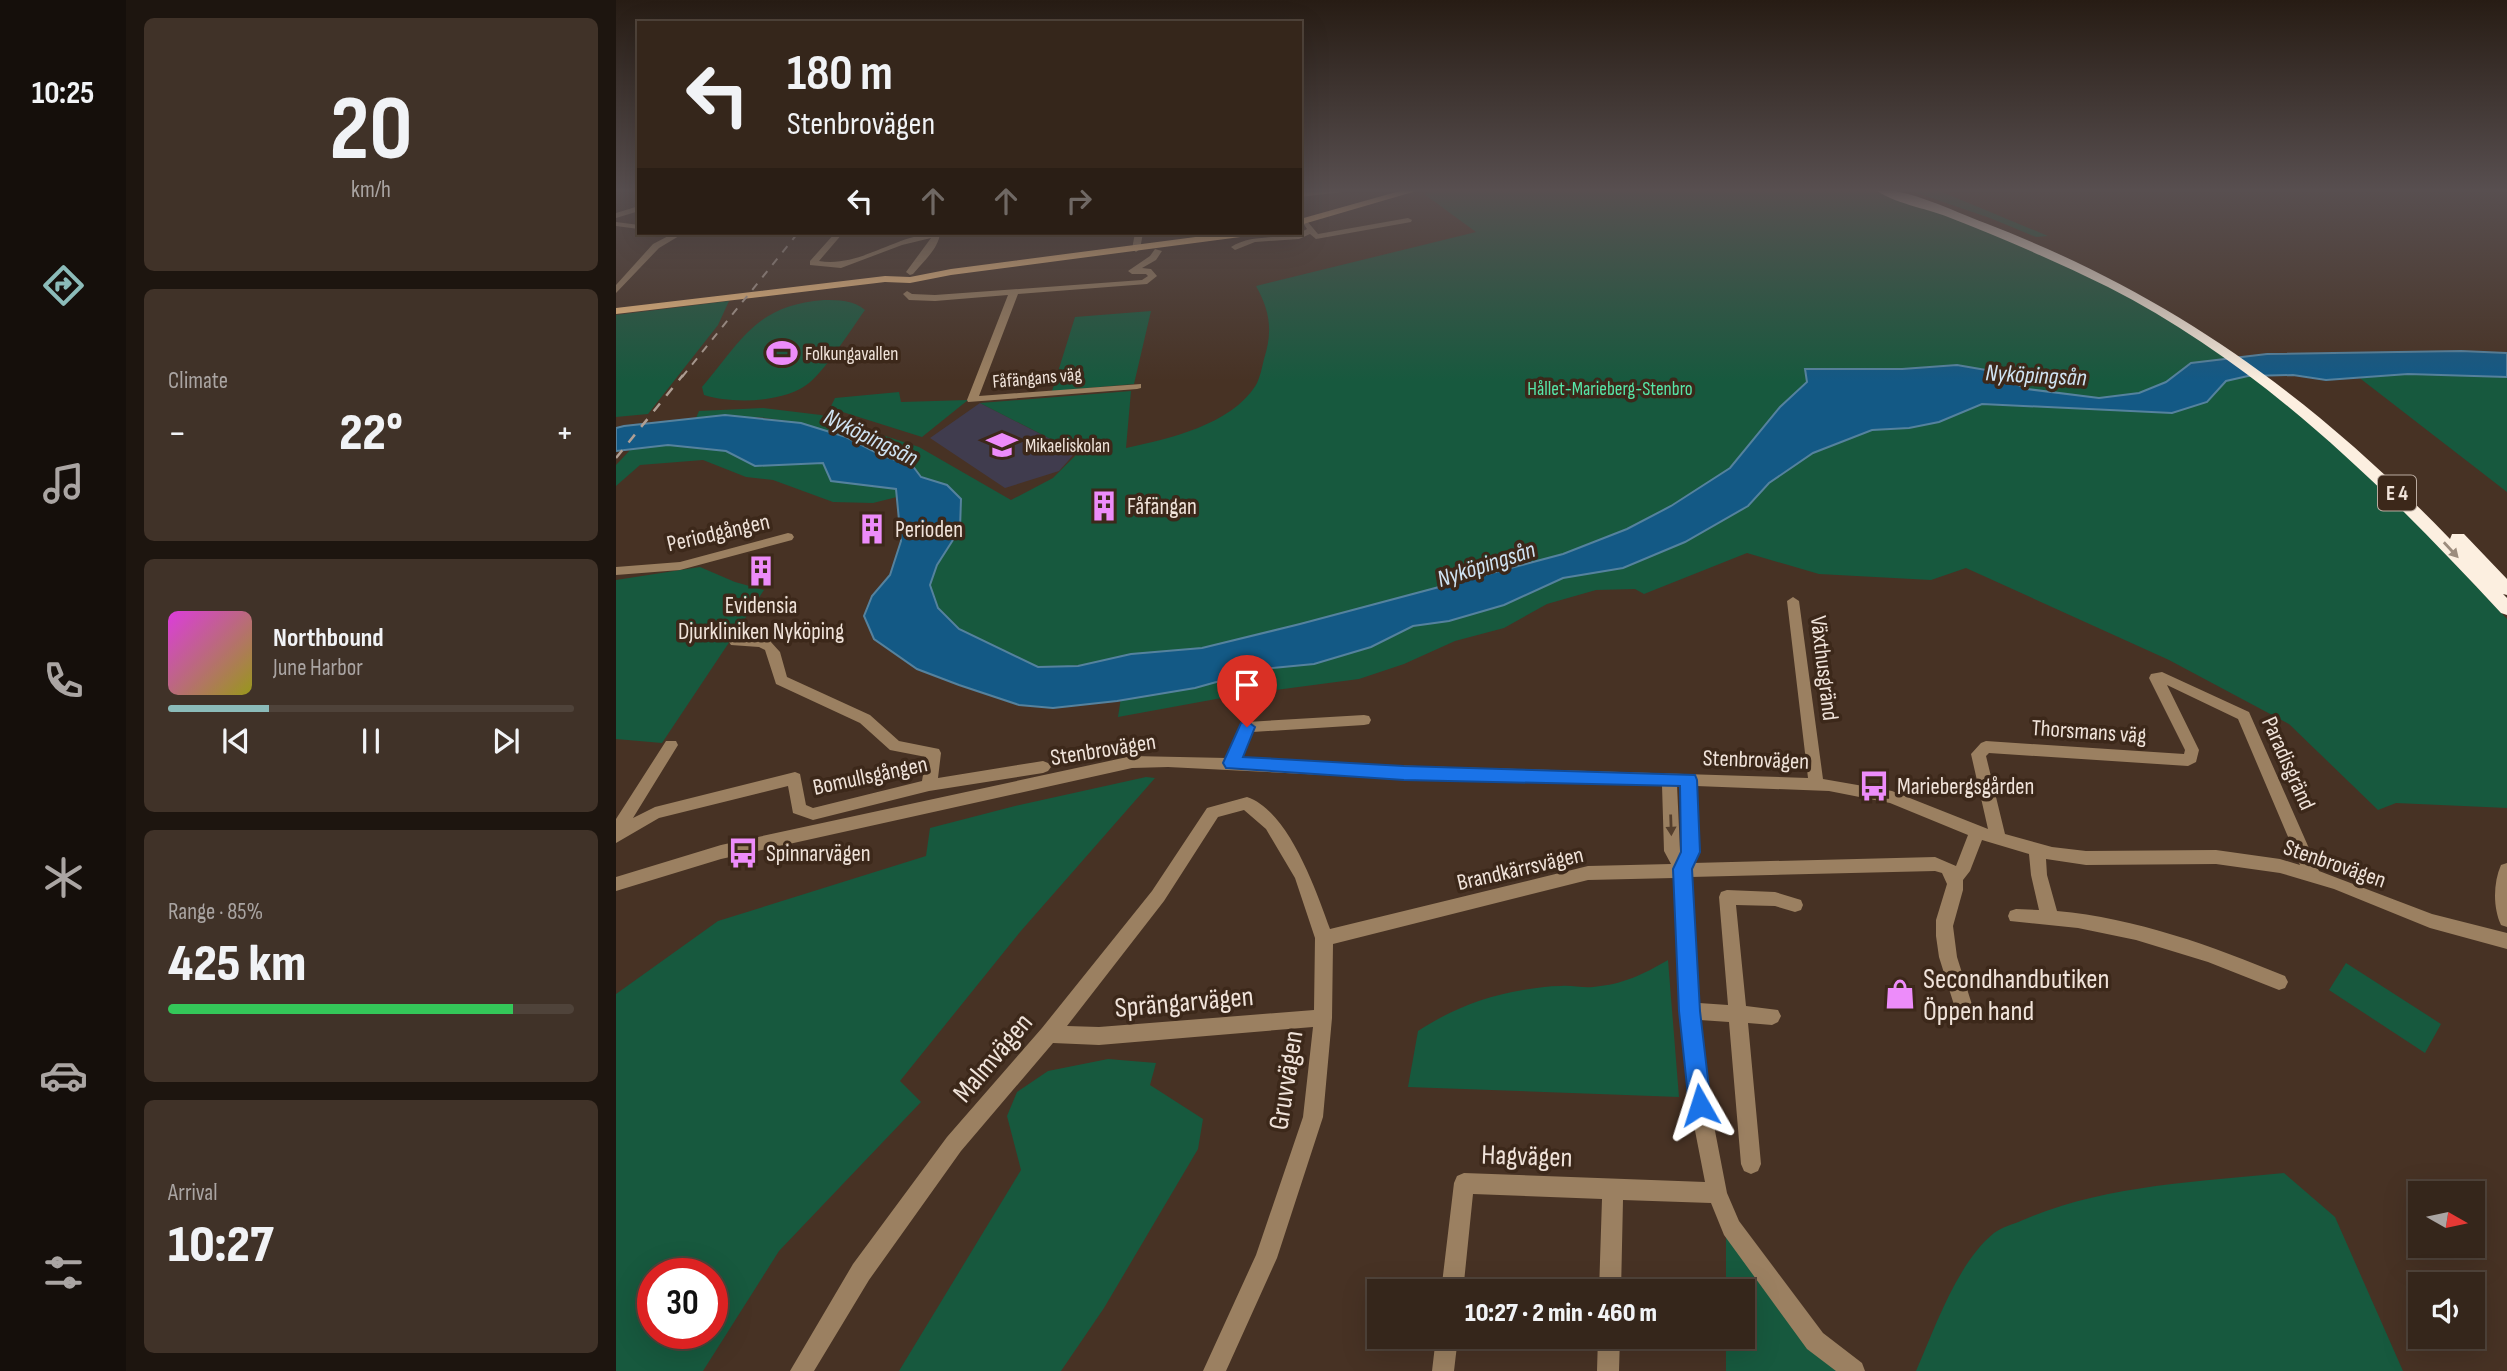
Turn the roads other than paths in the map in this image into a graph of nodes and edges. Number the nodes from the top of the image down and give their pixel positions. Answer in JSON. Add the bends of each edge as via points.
{"nodes":[{"id":1,"x":650,"y":253,"type":"edge"},
{"id":2,"x":822,"y":253,"type":"edge"},
{"id":3,"x":872,"y":253,"type":"edge"},
{"id":4,"x":927,"y":253,"type":"edge"},
{"id":5,"x":1101,"y":253,"type":"edge"},
{"id":6,"x":1157,"y":253,"type":"edge"},
{"id":7,"x":2048,"y":253,"type":"edge"},
{"id":8,"x":2062,"y":253,"type":"edge"},
{"id":9,"x":1133,"y":271,"type":"junction"},
{"id":10,"x":913,"y":274,"type":"junction"},
{"id":11,"x":1119,"y":283,"type":"junction"},
{"id":12,"x":616,"y":290,"type":"edge"},
{"id":13,"x":1014,"y":292,"type":"junction"},
{"id":14,"x":616,"y":310,"type":"edge"},
{"id":15,"x":2218,"y":342,"type":"junction"},
{"id":16,"x":1137,"y":386,"type":"dead end"},
{"id":17,"x":2282,"y":387,"type":"junction"},
{"id":18,"x":789,"y":537,"type":"dead end"},
{"id":19,"x":616,"y":571,"type":"edge"},
{"id":20,"x":2507,"y":589,"type":"edge"},
{"id":21,"x":1793,"y":600,"type":"dead end"},
{"id":22,"x":2507,"y":610,"type":"edge"},
{"id":23,"x":737,"y":642,"type":"dead end"},
{"id":24,"x":2162,"y":677,"type":"joint"},
{"id":25,"x":1364,"y":720,"type":"dead end"},
{"id":26,"x":670,"y":745,"type":"dead end"},
{"id":27,"x":1232,"y":763,"type":"junction"},
{"id":28,"x":1043,"y":767,"type":"dead end"},
{"id":29,"x":1669,"y":779,"type":"junction"},
{"id":30,"x":1688,"y":780,"type":"junction"},
{"id":31,"x":1816,"y":784,"type":"junction"},
{"id":32,"x":929,"y":785,"type":"junction"},
{"id":33,"x":1247,"y":803,"type":"joint"},
{"id":34,"x":1978,"y":832,"type":"junction"},
{"id":35,"x":616,"y":834,"type":"edge"},
{"id":36,"x":1998,"y":839,"type":"junction"},
{"id":37,"x":2037,"y":852,"type":"junction"},
{"id":38,"x":1682,"y":869,"type":"junction"},
{"id":39,"x":2507,"y":870,"type":"edge"},
{"id":40,"x":2312,"y":874,"type":"junction"},
{"id":41,"x":1955,"y":877,"type":"junction"},
{"id":42,"x":616,"y":884,"type":"edge"},
{"id":43,"x":1795,"y":905,"type":"dead end"},
{"id":44,"x":2016,"y":916,"type":"dead end"},
{"id":45,"x":2050,"y":918,"type":"junction"},
{"id":46,"x":2507,"y":920,"type":"edge"},
{"id":47,"x":1324,"y":938,"type":"junction"},
{"id":48,"x":2507,"y":941,"type":"edge"},
{"id":49,"x":2279,"y":982,"type":"dead end"},
{"id":50,"x":1964,"y":1008,"type":"dead end"},
{"id":51,"x":1690,"y":1011,"type":"junction"},
{"id":52,"x":1735,"y":1014,"type":"junction"},
{"id":53,"x":1772,"y":1016,"type":"dead end"},
{"id":54,"x":1323,"y":1018,"type":"junction"},
{"id":55,"x":1049,"y":1034,"type":"junction"},
{"id":56,"x":1751,"y":1164,"type":"dead end"},
{"id":57,"x":1613,"y":1188,"type":"junction"},
{"id":58,"x":1717,"y":1193,"type":"junction"},
{"id":59,"x":1453,"y":1279,"type":"edge"},
{"id":60,"x":1610,"y":1279,"type":"edge"},
{"id":61,"x":1446,"y":1349,"type":"edge"},
{"id":62,"x":1609,"y":1349,"type":"edge"},
{"id":63,"x":801,"y":1371,"type":"edge"},
{"id":64,"x":1214,"y":1371,"type":"edge"},
{"id":65,"x":1443,"y":1371,"type":"edge"},
{"id":66,"x":1608,"y":1371,"type":"edge"},
{"id":67,"x":1854,"y":1371,"type":"edge"}],
"edges":[{"from":1,"to":12,"type":"street"},
{"from":2,"to":3,"type":"street","via":[[813,263],[838,266]]},
{"from":4,"to":10,"type":"street"},
{"from":5,"to":10,"type":"main road"},
{"from":6,"to":9,"type":"street"},
{"from":7,"to":15,"type":"highway","number":"E 4"},
{"from":8,"to":15,"type":"highway","number":"E 4","via":[[2157,300]]},
{"from":9,"to":11,"type":"street"},
{"from":9,"to":11,"type":"street","via":[[1153,276],[1144,282]]},
{"from":10,"to":13,"type":"street","via":[[907,294],[919,299]]},
{"from":10,"to":14,"type":"main road"},
{"from":11,"to":13,"type":"street"},
{"from":13,"to":16,"type":"street","name":"Fåfängans väg","via":[[972,400]]},
{"from":15,"to":17,"type":"highway","number":"E 4"},
{"from":17,"to":20,"type":"highway","number":"E 4","via":[[2338,424],[2397,475]]},
{"from":17,"to":22,"type":"highway","number":"E 4","one_way":true,"via":[[2380,476]]},
{"from":18,"to":19,"type":"street","name":"Periodgången","via":[[680,566]]},
{"from":21,"to":31,"type":"street","name":"Växthusgränd"},
{"from":23,"to":32,"type":"street","via":[[765,642],[771,647],[781,680],[865,719],[895,746],[934,753]]},
{"from":24,"to":36,"type":"street","name":"Thorsmans väg","via":[[2156,678],[2192,750],[2191,758],[1986,747],[1978,754]]},
{"from":24,"to":40,"type":"street","name":"Paradisgränd","via":[[2244,716]]},
{"from":25,"to":27,"type":"street","via":[[1247,727]]},
{"from":26,"to":35,"type":"street"},
{"from":27,"to":29,"type":"street","name":"Stenbrovägen","via":[[1404,773]]},
{"from":27,"to":42,"type":"street","name":"Stenbrovägen","via":[[1132,762],[721,852]]},
{"from":28,"to":32,"type":"street","name":"Bomullsgången"},
{"from":29,"to":30,"type":"street","name":"Stenbrovägen"},
{"from":29,"to":38,"type":"street","one_way":true,"via":[[1672,851]]},
{"from":30,"to":31,"type":"street","name":"Stenbrovägen"},
{"from":30,"to":38,"type":"street","via":[[1691,852]]},
{"from":31,"to":34,"type":"street","name":"Stenbrovägen","via":[[1884,794]]},
{"from":32,"to":35,"type":"street","name":"Bomullsgången","via":[[813,814],[799,808],[795,778],[655,813]]},
{"from":33,"to":47,"type":"street","name":"Gruvvägen","via":[[1272,824],[1303,876]]},
{"from":33,"to":55,"type":"street","name":"Malmvägen","via":[[1213,813],[1158,896]]},
{"from":34,"to":36,"type":"street","name":"Stenbrovägen"},
{"from":34,"to":41,"type":"street","via":[[1962,871]]},
{"from":36,"to":37,"type":"street","name":"Stenbrovägen"},
{"from":37,"to":40,"type":"street","name":"Stenbrovägen","via":[[2086,858],[2238,859]]},
{"from":37,"to":45,"type":"street"},
{"from":38,"to":41,"type":"street","name":"Brandkärrsvägen","via":[[1935,864],[1948,868]]},
{"from":38,"to":47,"type":"street","name":"Brandkärrsvägen","via":[[1588,873]]},
{"from":38,"to":51,"type":"street"},
{"from":39,"to":46,"type":"street","via":[[2503,897]]},
{"from":40,"to":48,"type":"street","name":"Stenbrovägen","via":[[2430,921]]},
{"from":41,"to":50,"type":"street","via":[[1945,940]]},
{"from":43,"to":52,"type":"street","via":[[1776,899],[1727,897]]},
{"from":44,"to":45,"type":"street"},
{"from":45,"to":49,"type":"street","via":[[2107,926],[2173,943]]},
{"from":47,"to":54,"type":"street","name":"Gruvvägen"},
{"from":51,"to":52,"type":"street"},
{"from":51,"to":58,"type":"street","via":[[1700,1105]]},
{"from":52,"to":53,"type":"street"},
{"from":52,"to":56,"type":"street"},
{"from":54,"to":55,"type":"street","name":"Sprängarvägen","via":[[1099,1036]]},
{"from":54,"to":64,"type":"street","name":"Gruvvägen","via":[[1313,1116],[1266,1258]]},
{"from":55,"to":63,"type":"street","name":"Malmvägen","via":[[939,1165],[861,1272]]},
{"from":57,"to":58,"type":"street","name":"Hagvägen"},
{"from":57,"to":59,"type":"street","name":"Hagvägen","via":[[1464,1183]]},
{"from":57,"to":60,"type":"street"},
{"from":58,"to":67,"type":"street","via":[[1731,1228],[1777,1292],[1815,1341]]},
{"from":61,"to":65,"type":"street"},
{"from":62,"to":66,"type":"street"}]}
